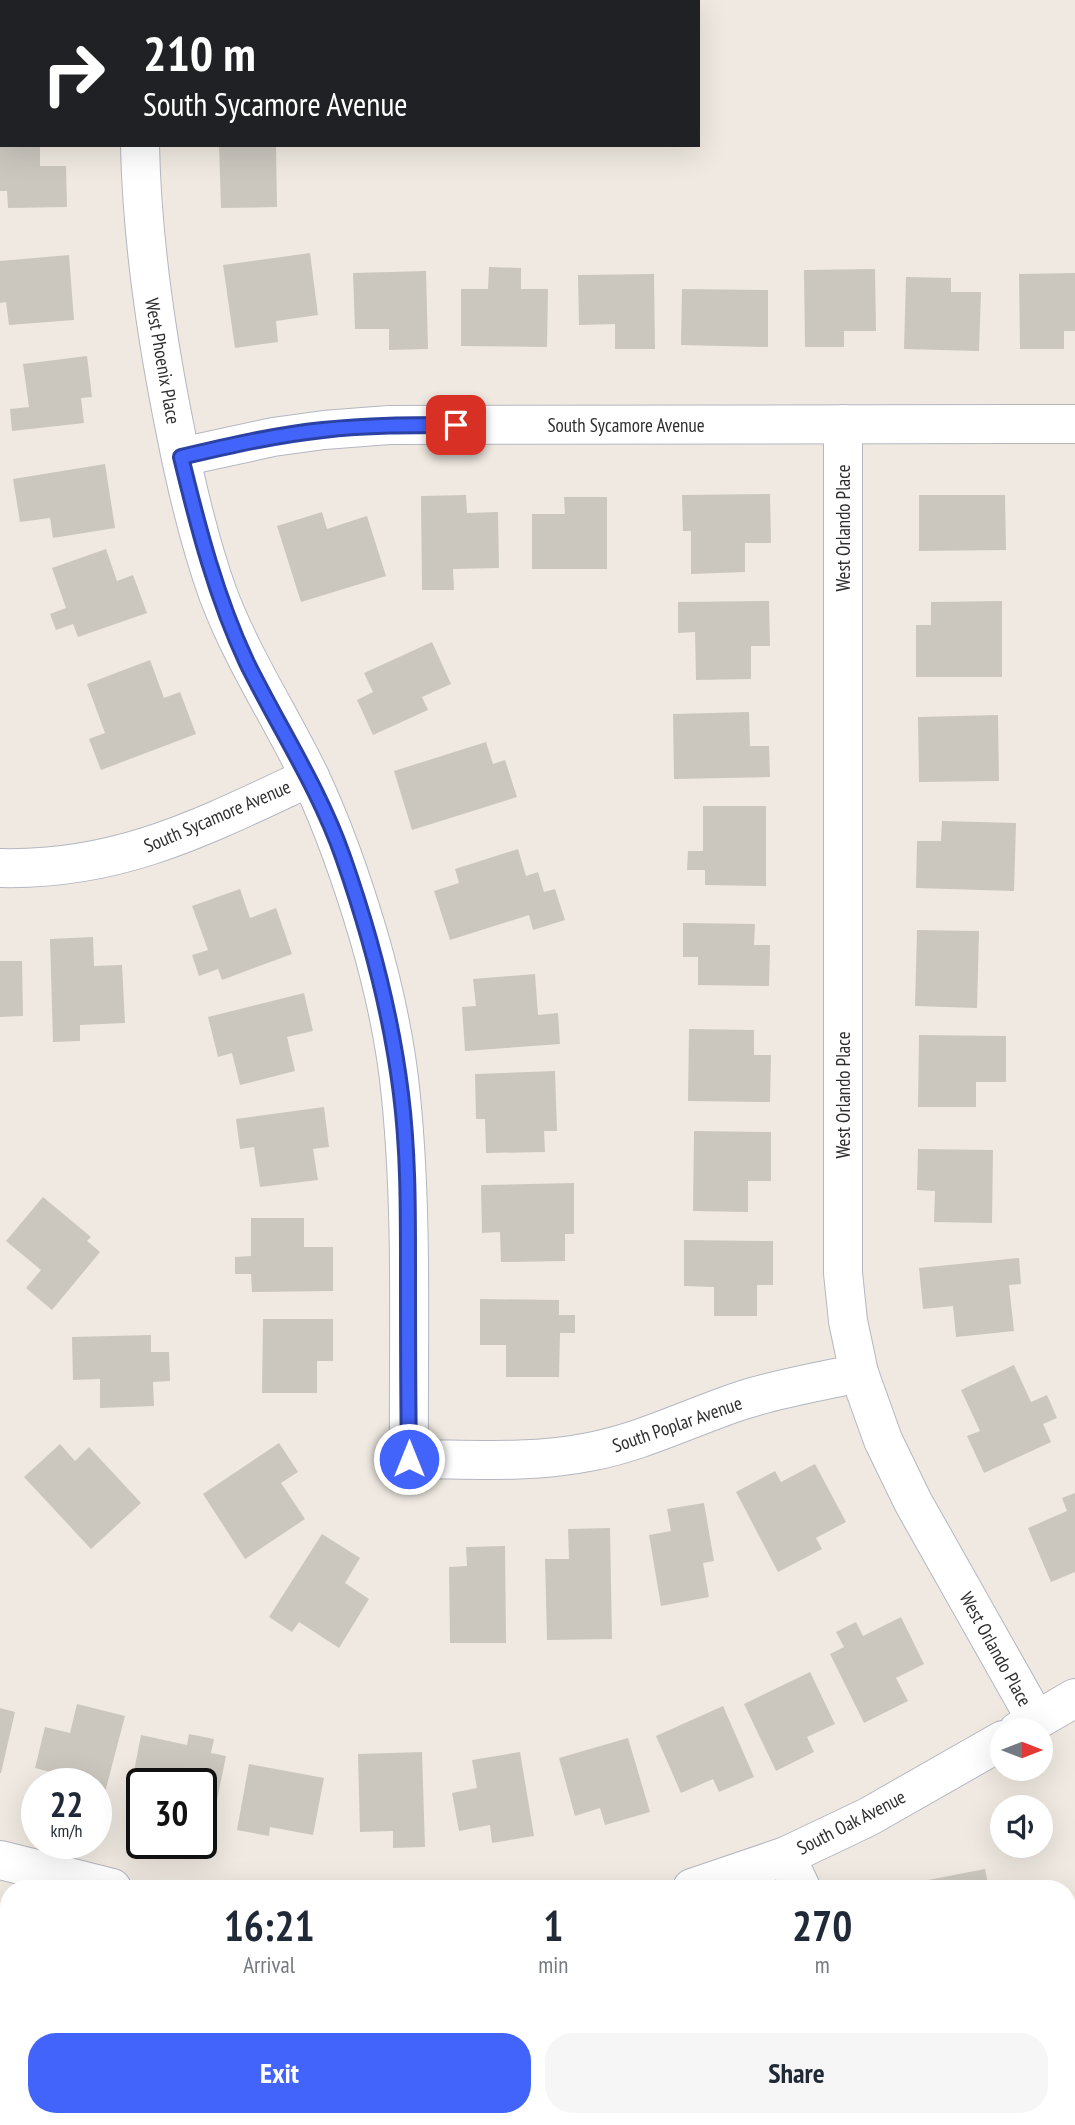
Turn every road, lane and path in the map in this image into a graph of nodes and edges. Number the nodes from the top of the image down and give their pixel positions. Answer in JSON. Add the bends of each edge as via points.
{"nodes":[{"id":1,"x":140,"y":147,"type":"edge"},
{"id":2,"x":843,"y":424,"type":"junction"},
{"id":3,"x":1075,"y":424,"type":"edge"},
{"id":4,"x":181,"y":457,"type":"junction"},
{"id":5,"x":310,"y":777,"type":"junction"},
{"id":6,"x":0,"y":868,"type":"edge"},
{"id":7,"x":859,"y":1373,"type":"junction"},
{"id":8,"x":409,"y":1459,"type":"joint"},
{"id":9,"x":1075,"y":1698,"type":"edge"},
{"id":10,"x":1023,"y":1718,"type":"edge"},
{"id":11,"x":1041,"y":1718,"type":"edge"},
{"id":12,"x":990,"y":1747,"type":"edge"},
{"id":13,"x":16,"y":1872,"type":"edge"},
{"id":14,"x":793,"y":1872,"type":"edge"},
{"id":15,"x":64,"y":1880,"type":"edge"},
{"id":16,"x":742,"y":1880,"type":"edge"}],
"edges":[{"from":1,"to":4,"type":"street","name":"West Phoenix Place","via":[[152,305]]},
{"from":2,"to":3,"type":"street","name":"South Sycamore Avenue"},
{"from":2,"to":4,"type":"street","name":"South Sycamore Avenue","via":[[389,425],[273,437]]},
{"from":2,"to":7,"type":"street","name":"West Orlando Place","via":[[843,1273]]},
{"from":4,"to":5,"type":"street","name":"West Phoenix Place","via":[[218,594],[247,663]]},
{"from":5,"to":6,"type":"street","name":"South Sycamore Avenue","via":[[145,849],[93,862]]},
{"from":5,"to":8,"type":"street","name":"West Phoenix Place","via":[[369,937],[401,1094],[408,1179]]},
{"from":7,"to":8,"type":"street","name":"South Poplar Avenue","via":[[741,1401],[661,1432],[588,1453],[519,1459]]},
{"from":7,"to":10,"type":"street","name":"West Orlando Place","via":[[883,1440]]},
{"from":9,"to":11,"type":"street"},
{"from":12,"to":14,"type":"street","name":"South Oak Avenue","via":[[868,1817]]},
{"from":13,"to":15,"type":"street"},
{"from":14,"to":16,"type":"street","name":"South Oak Avenue"}]}
